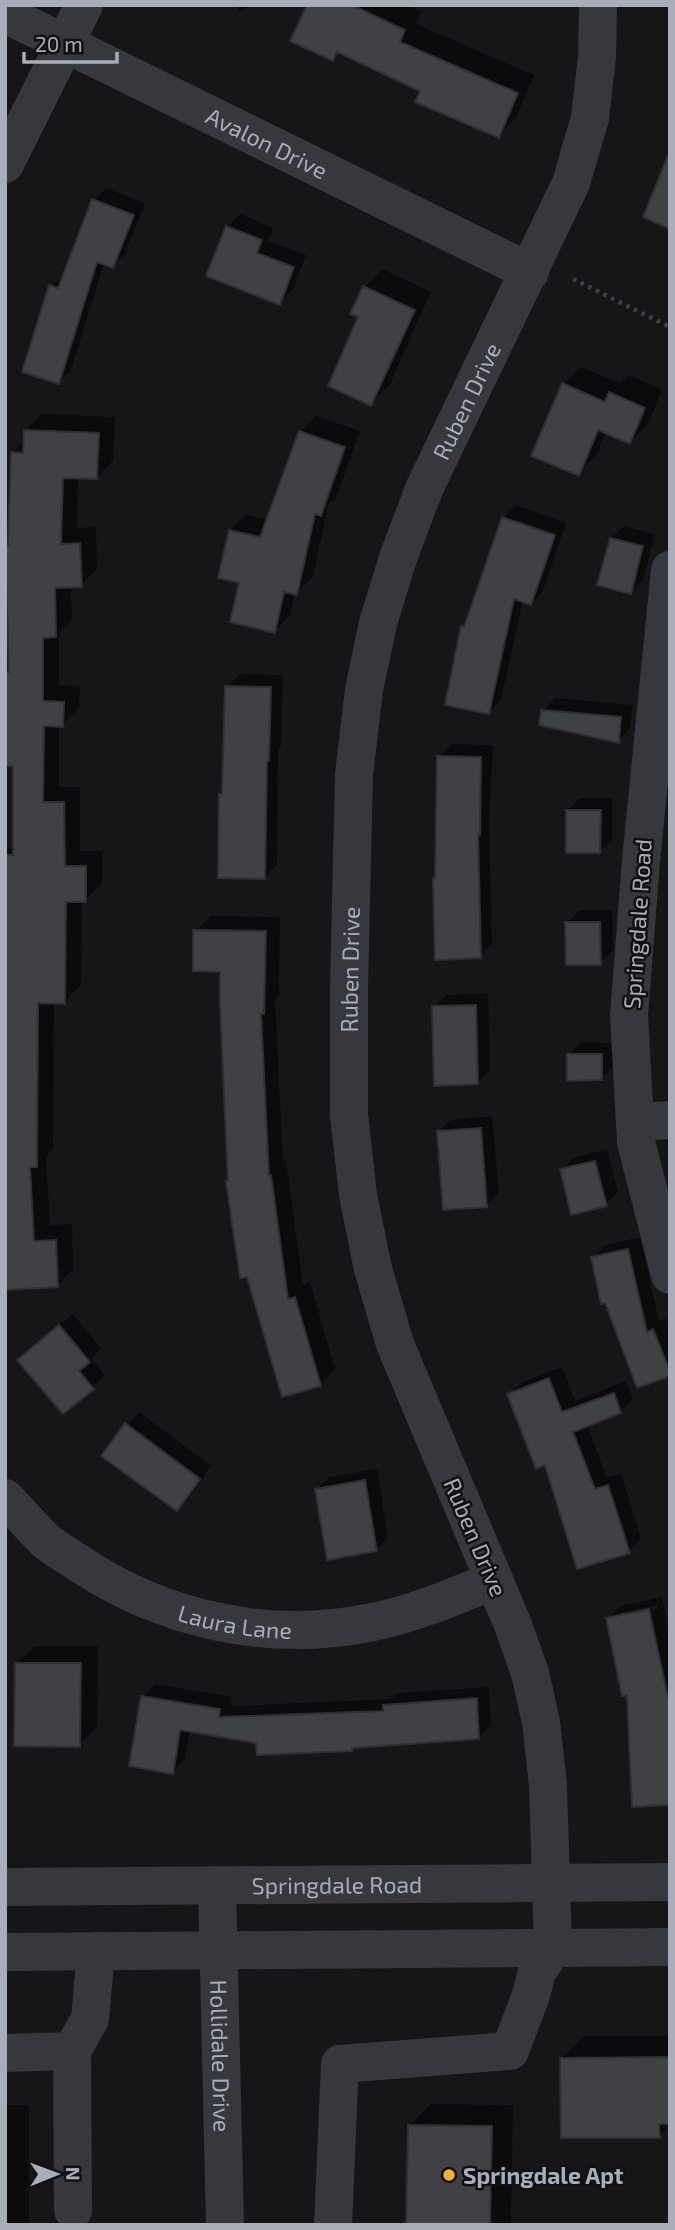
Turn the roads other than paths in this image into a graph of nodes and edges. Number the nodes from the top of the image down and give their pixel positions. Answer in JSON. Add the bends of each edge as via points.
{"nodes":[{"id":1,"x":84,"y":5,"type":"edge"},
{"id":2,"x":598,"y":5,"type":"edge"},
{"id":3,"x":5,"y":14,"type":"edge"},
{"id":4,"x":66,"y":42,"type":"junction"},
{"id":5,"x":5,"y":164,"type":"edge"},
{"id":6,"x":530,"y":272,"type":"junction"},
{"id":7,"x":670,"y":570,"type":"edge"},
{"id":8,"x":655,"y":863,"type":"edge"},
{"id":9,"x":653,"y":1121,"type":"edge"},
{"id":10,"x":668,"y":1261,"type":"edge"},
{"id":11,"x":5,"y":1499,"type":"edge"},
{"id":12,"x":494,"y":1580,"type":"junction"},
{"id":13,"x":670,"y":1882,"type":"edge"},
{"id":14,"x":551,"y":1883,"type":"junction"},
{"id":15,"x":217,"y":1886,"type":"junction"},
{"id":16,"x":5,"y":1887,"type":"edge"},
{"id":17,"x":670,"y":1947,"type":"edge"},
{"id":18,"x":553,"y":1948,"type":"junction"},
{"id":19,"x":219,"y":1950,"type":"junction"},
{"id":20,"x":96,"y":1951,"type":"junction"},
{"id":21,"x":5,"y":1952,"type":"edge"},
{"id":22,"x":72,"y":2050,"type":"junction"},
{"id":23,"x":5,"y":2053,"type":"edge"},
{"id":24,"x":73,"y":2210,"type":"dead end"},
{"id":25,"x":225,"y":2225,"type":"edge"},
{"id":26,"x":333,"y":2225,"type":"edge"}],
"edges":[{"from":1,"to":4,"type":"street"},
{"from":2,"to":6,"type":"street","name":"Ruben Drive","via":[[590,118],[571,183]]},
{"from":3,"to":4,"type":"street","name":"Avalon Drive"},
{"from":4,"to":5,"type":"street"},
{"from":4,"to":6,"type":"street","name":"Avalon Drive"},
{"from":6,"to":12,"type":"street","name":"Ruben Drive","via":[[424,489],[398,558],[364,690],[354,774],[349,1115],[358,1195],[395,1344]]},
{"from":7,"to":8,"type":"street","name":"Springdale Road"},
{"from":8,"to":9,"type":"street","name":"Springdale Road","via":[[629,1014]]},
{"from":9,"to":10,"type":"street","name":"Springdale Road","via":[[636,1142]]},
{"from":11,"to":12,"type":"street","name":"Laura Lane","via":[[47,1541],[141,1599],[214,1622],[255,1629],[326,1629],[368,1623],[419,1610]]},
{"from":12,"to":14,"type":"street","name":"Ruben Drive","via":[[530,1673],[541,1722]]},
{"from":13,"to":14,"type":"street","name":"Springdale Road"},
{"from":14,"to":15,"type":"street","name":"Springdale Road"},
{"from":14,"to":18,"type":"street","name":"Ruben Drive"},
{"from":15,"to":16,"type":"street","name":"Springdale Road"},
{"from":15,"to":19,"type":"street","name":"Hollidale Drive"},
{"from":17,"to":18,"type":"street"},
{"from":18,"to":19,"type":"street"},
{"from":18,"to":26,"type":"street","via":[[537,1972],[510,2051],[340,2064]]},
{"from":19,"to":20,"type":"street"},
{"from":19,"to":25,"type":"street","name":"Hollidale Drive"},
{"from":20,"to":21,"type":"street"},
{"from":20,"to":22,"type":"street","via":[[90,2020]]},
{"from":22,"to":23,"type":"street"},
{"from":22,"to":24,"type":"street"}]}
